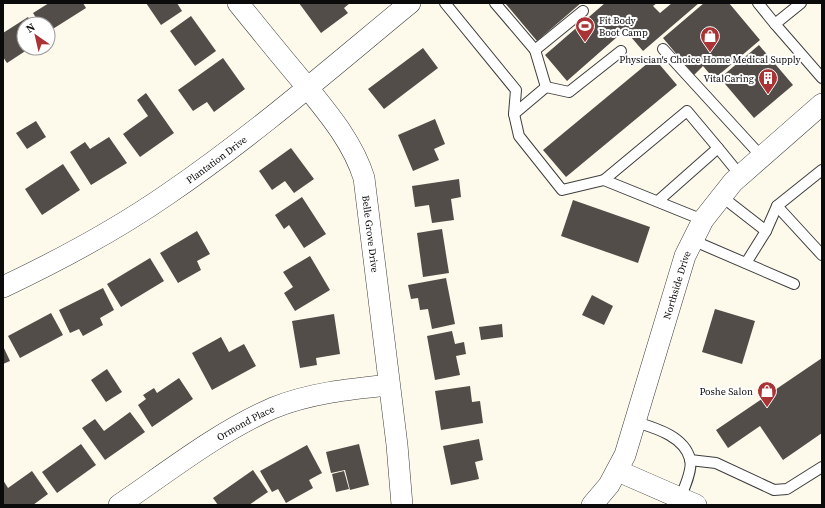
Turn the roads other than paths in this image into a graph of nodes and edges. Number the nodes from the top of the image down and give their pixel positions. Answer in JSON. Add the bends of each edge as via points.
{"nodes":[{"id":1,"x":238,"y":3,"type":"edge"},
{"id":2,"x":410,"y":3,"type":"edge"},
{"id":3,"x":445,"y":3,"type":"edge"},
{"id":4,"x":495,"y":3,"type":"edge"},
{"id":5,"x":758,"y":3,"type":"edge"},
{"id":6,"x":801,"y":3,"type":"edge"},
{"id":7,"x":583,"y":11,"type":"dead end"},
{"id":8,"x":775,"y":24,"type":"junction"},
{"id":9,"x":663,"y":49,"type":"dead end"},
{"id":10,"x":535,"y":50,"type":"junction"},
{"id":11,"x":621,"y":51,"type":"dead end"},
{"id":12,"x":822,"y":78,"type":"edge"},
{"id":13,"x":307,"y":87,"type":"junction"},
{"id":14,"x":546,"y":87,"type":"junction"},
{"id":15,"x":819,"y":112,"type":"edge"},
{"id":16,"x":514,"y":114,"type":"junction"},
{"id":17,"x":718,"y":148,"type":"junction"},
{"id":18,"x":761,"y":156,"type":"junction"},
{"id":19,"x":822,"y":170,"type":"edge"},
{"id":20,"x":740,"y":175,"type":"junction"},
{"id":21,"x":604,"y":180,"type":"junction"},
{"id":22,"x":721,"y":196,"type":"junction"},
{"id":23,"x":658,"y":201,"type":"junction"},
{"id":24,"x":777,"y":206,"type":"junction"},
{"id":25,"x":703,"y":220,"type":"junction"},
{"id":26,"x":766,"y":231,"type":"junction"},
{"id":27,"x":692,"y":240,"type":"junction"},
{"id":28,"x":822,"y":255,"type":"edge"},
{"id":29,"x":746,"y":263,"type":"junction"},
{"id":30,"x":794,"y":284,"type":"dead end"},
{"id":31,"x":3,"y":287,"type":"edge"},
{"id":32,"x":389,"y":385,"type":"junction"},
{"id":33,"x":636,"y":422,"type":"junction"},
{"id":34,"x":690,"y":460,"type":"junction"},
{"id":35,"x":822,"y":467,"type":"edge"},
{"id":36,"x":618,"y":471,"type":"junction"},
{"id":37,"x":688,"y":502,"type":"edge"},
{"id":38,"x":119,"y":505,"type":"edge"},
{"id":39,"x":402,"y":505,"type":"edge"},
{"id":40,"x":592,"y":505,"type":"edge"}],
"edges":[{"from":1,"to":13,"type":"street","name":"Belle Grove Drive"},
{"from":2,"to":13,"type":"street","name":"Plantation Drive"},
{"from":3,"to":16,"type":"lane","via":[[516,90]]},
{"from":4,"to":10,"type":"lane"},
{"from":5,"to":8,"type":"lane"},
{"from":6,"to":8,"type":"lane"},
{"from":7,"to":10,"type":"lane"},
{"from":8,"to":12,"type":"lane"},
{"from":9,"to":18,"type":"lane"},
{"from":10,"to":14,"type":"lane"},
{"from":11,"to":14,"type":"lane","via":[[569,92]]},
{"from":13,"to":31,"type":"street","name":"Plantation Drive","via":[[263,124],[168,194],[71,254]]},
{"from":13,"to":32,"type":"street","name":"Belle Grove Drive","via":[[347,139],[358,158],[364,178]]},
{"from":14,"to":16,"type":"lane"},
{"from":15,"to":18,"type":"street","name":"Northside Drive"},
{"from":16,"to":21,"type":"lane","via":[[519,136],[562,190]]},
{"from":17,"to":20,"type":"lane"},
{"from":17,"to":21,"type":"lane","via":[[687,111]]},
{"from":17,"to":23,"type":"lane"},
{"from":18,"to":20,"type":"street","name":"Northside Drive"},
{"from":19,"to":24,"type":"lane"},
{"from":20,"to":22,"type":"street","name":"Northside Drive"},
{"from":21,"to":23,"type":"lane"},
{"from":22,"to":25,"type":"street","name":"Northside Drive"},
{"from":22,"to":26,"type":"lane"},
{"from":23,"to":25,"type":"lane"},
{"from":24,"to":26,"type":"lane"},
{"from":24,"to":28,"type":"lane"},
{"from":25,"to":27,"type":"street","name":"Northside Drive"},
{"from":26,"to":29,"type":"lane"},
{"from":27,"to":29,"type":"lane"},
{"from":27,"to":33,"type":"street","name":"Northside Drive","via":[[678,275]]},
{"from":29,"to":30,"type":"lane"},
{"from":32,"to":38,"type":"street","name":"Ormond Place","via":[[312,396],[274,408],[235,427]]},
{"from":32,"to":39,"type":"street","name":"Belle Grove Drive"},
{"from":33,"to":34,"type":"lane","via":[[660,430],[676,440],[685,449]]},
{"from":33,"to":36,"type":"street","name":"Northside Drive"},
{"from":34,"to":35,"type":"lane","via":[[716,463],[774,490],[787,489]]},
{"from":34,"to":37,"type":"lane","via":[[687,479]]},
{"from":36,"to":37,"type":"street"},
{"from":36,"to":40,"type":"street","name":"Northside Drive"}]}
